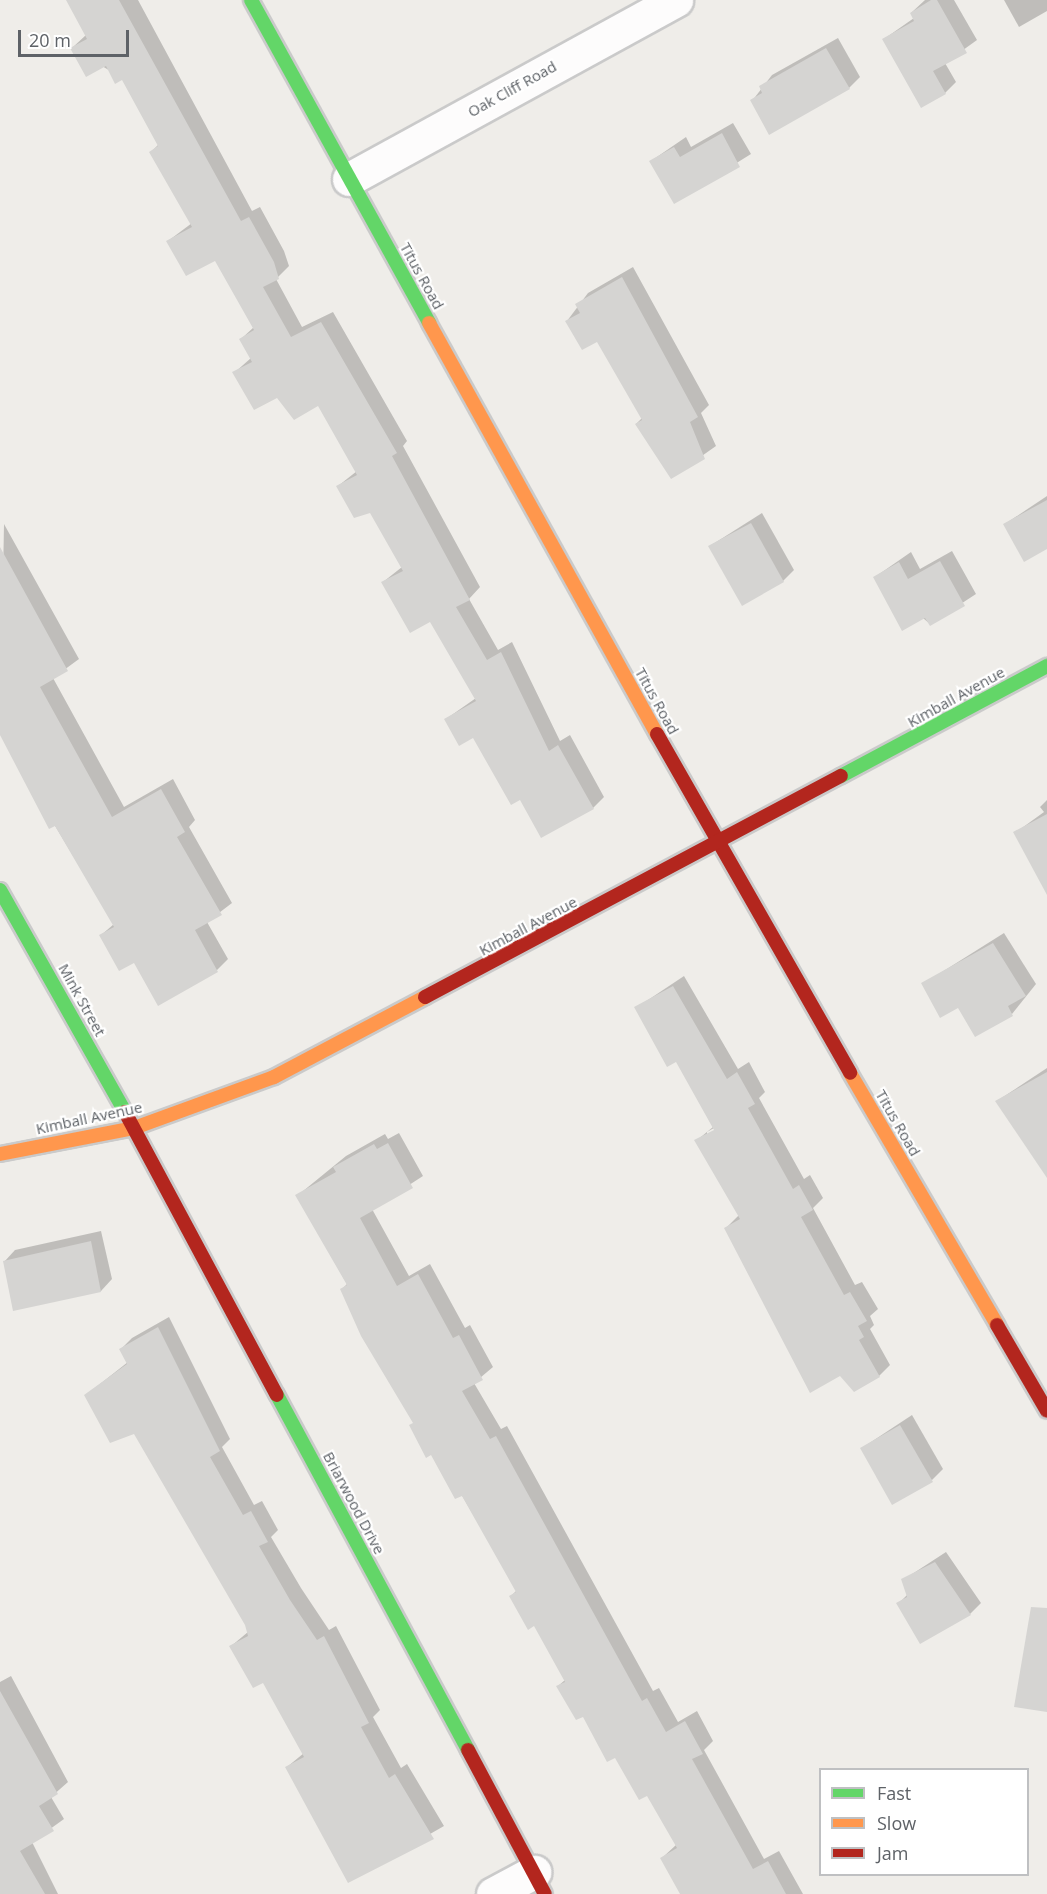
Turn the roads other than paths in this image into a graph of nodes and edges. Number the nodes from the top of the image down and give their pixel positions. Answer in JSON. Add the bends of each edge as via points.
{"nodes":[{"id":1,"x":252,"y":0,"type":"edge"},
{"id":2,"x":676,"y":0,"type":"edge"},
{"id":3,"x":349,"y":179,"type":"junction"},
{"id":4,"x":1047,"y":666,"type":"edge"},
{"id":5,"x":718,"y":845,"type":"junction"},
{"id":6,"x":0,"y":890,"type":"edge"},
{"id":7,"x":134,"y":1128,"type":"junction"},
{"id":8,"x":0,"y":1154,"type":"edge"},
{"id":9,"x":1047,"y":1411,"type":"edge"},
{"id":10,"x":539,"y":1883,"type":"edge"},
{"id":11,"x":494,"y":1894,"type":"edge"}],
"edges":[{"from":1,"to":3,"type":"street","name":"Titus Road"},
{"from":2,"to":3,"type":"street","name":"Oak Cliff Road"},
{"from":3,"to":5,"type":"street","name":"Titus Road"},
{"from":4,"to":5,"type":"street","name":"Kimball Avenue"},
{"from":5,"to":7,"type":"street","name":"Kimball Avenue","via":[[274,1077]]},
{"from":5,"to":9,"type":"street","name":"Titus Road"},
{"from":6,"to":7,"type":"street","name":"Mink Street"},
{"from":7,"to":8,"type":"street","name":"Kimball Avenue"},
{"from":7,"to":10,"type":"street","name":"Briarwood Drive"},
{"from":10,"to":11,"type":"street"}]}
